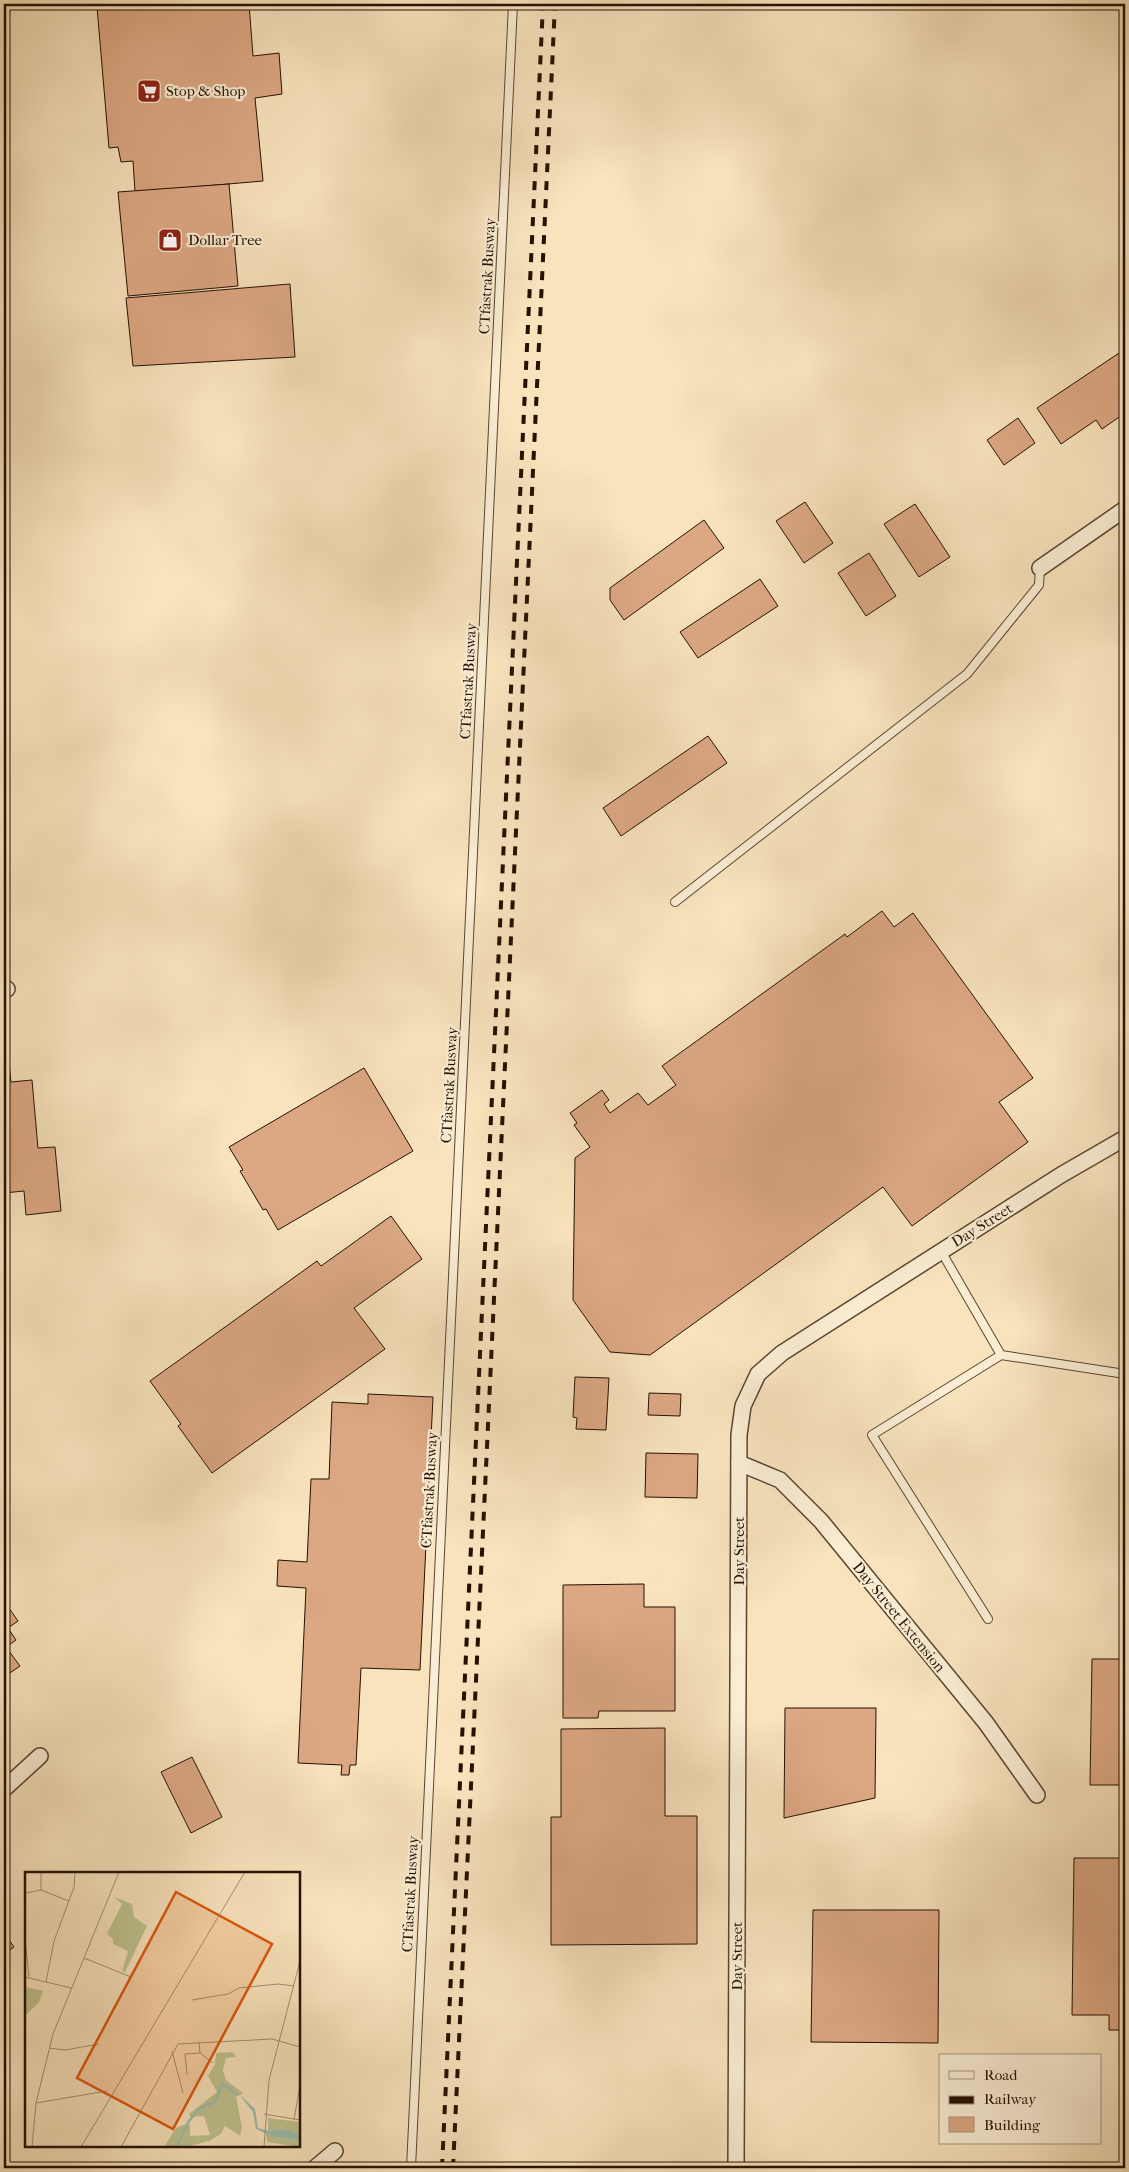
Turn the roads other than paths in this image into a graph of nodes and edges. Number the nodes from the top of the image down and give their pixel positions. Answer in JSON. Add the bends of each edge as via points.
{"nodes":[{"id":1,"x":513,"y":4,"type":"edge"},
{"id":2,"x":1125,"y":510,"type":"edge"},
{"id":3,"x":1040,"y":568,"type":"joint"},
{"id":4,"x":675,"y":902,"type":"dead end"},
{"id":5,"x":1125,"y":1138,"type":"edge"},
{"id":6,"x":941,"y":1251,"type":"junction"},
{"id":7,"x":1001,"y":1355,"type":"junction"},
{"id":8,"x":1125,"y":1374,"type":"edge"},
{"id":9,"x":739,"y":1463,"type":"junction"},
{"id":10,"x":988,"y":1619,"type":"dead end"},
{"id":11,"x":40,"y":1756,"type":"dead end"},
{"id":12,"x":4,"y":1789,"type":"edge"},
{"id":13,"x":1037,"y":1795,"type":"dead end"},
{"id":14,"x":335,"y":2151,"type":"dead end"},
{"id":15,"x":315,"y":2168,"type":"edge"},
{"id":16,"x":411,"y":2168,"type":"edge"},
{"id":17,"x":736,"y":2168,"type":"edge"}],
"edges":[{"from":1,"to":16,"type":"lane","name":"CTfastrak Busway"},
{"from":2,"to":3,"type":"street"},
{"from":3,"to":4,"type":"lane","via":[[1039,585],[967,674]]},
{"from":5,"to":6,"type":"street","name":"Day Street"},
{"from":6,"to":7,"type":"lane"},
{"from":6,"to":9,"type":"street","name":"Day Street","via":[[782,1353],[758,1374],[743,1406]]},
{"from":7,"to":8,"type":"lane"},
{"from":7,"to":10,"type":"lane","via":[[872,1435]]},
{"from":9,"to":13,"type":"street","name":"Day Street Extension","via":[[780,1480],[821,1521],[986,1723]]},
{"from":9,"to":17,"type":"street","name":"Day Street"},
{"from":11,"to":12,"type":"street"},
{"from":14,"to":15,"type":"street"}]}
